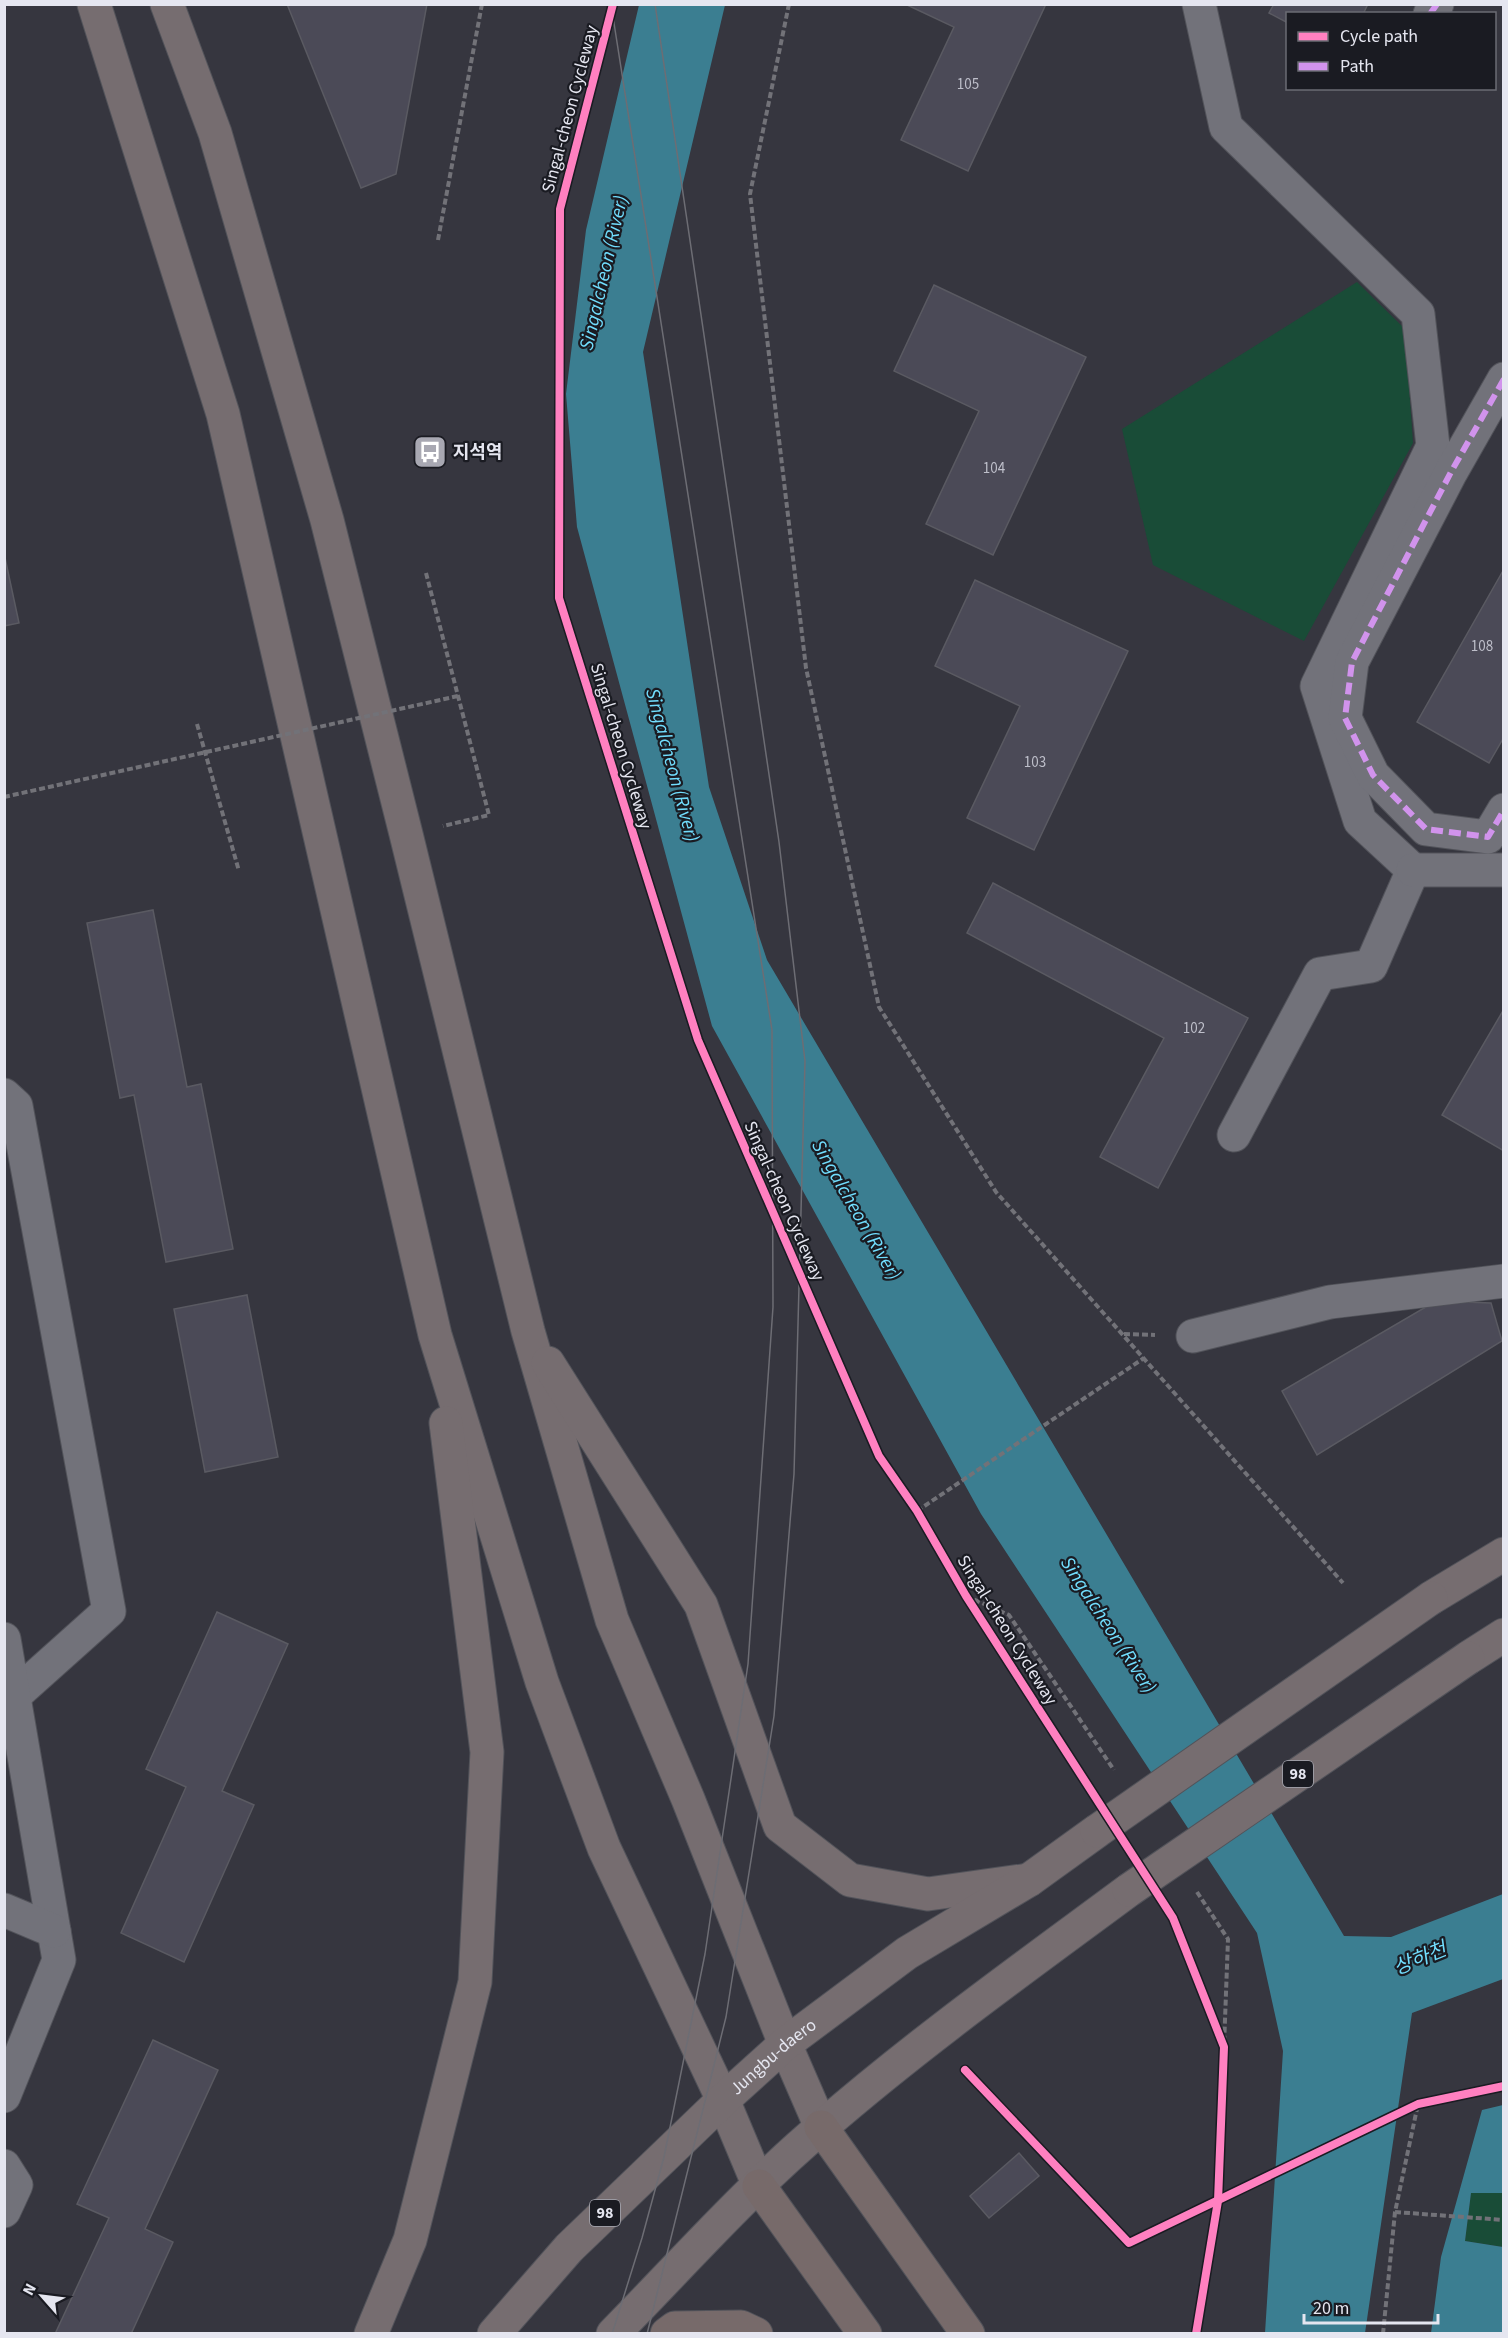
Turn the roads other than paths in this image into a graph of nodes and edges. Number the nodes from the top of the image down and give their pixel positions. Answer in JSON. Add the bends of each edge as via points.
{"nodes":[{"id":1,"x":94,"y":4,"type":"edge"},
{"id":2,"x":167,"y":4,"type":"edge"},
{"id":3,"x":1199,"y":4,"type":"edge"},
{"id":4,"x":1503,"y":379,"type":"edge"},
{"id":5,"x":1503,"y":810,"type":"edge"},
{"id":6,"x":1413,"y":870,"type":"junction"},
{"id":7,"x":1503,"y":870,"type":"edge"},
{"id":8,"x":4,"y":1095,"type":"edge"},
{"id":9,"x":1234,"y":1135,"type":"dead end"},
{"id":10,"x":1503,"y":1281,"type":"edge"},
{"id":11,"x":528,"y":1331,"type":"junction"},
{"id":12,"x":435,"y":1335,"type":"junction"},
{"id":13,"x":1193,"y":1336,"type":"dead end"},
{"id":14,"x":1503,"y":1554,"type":"edge"},
{"id":15,"x":1503,"y":1635,"type":"edge"},
{"id":16,"x":4,"y":1639,"type":"edge"},
{"id":17,"x":14,"y":1696,"type":"junction"},
{"id":18,"x":1029,"y":1880,"type":"junction"},
{"id":19,"x":4,"y":1910,"type":"edge"},
{"id":20,"x":54,"y":1931,"type":"junction"},
{"id":21,"x":785,"y":2044,"type":"junction"},
{"id":22,"x":4,"y":2096,"type":"edge"},
{"id":23,"x":723,"y":2100,"type":"junction"},
{"id":24,"x":821,"y":2127,"type":"junction"},
{"id":25,"x":4,"y":2166,"type":"edge"},
{"id":26,"x":759,"y":2186,"type":"junction"},
{"id":27,"x":4,"y":2211,"type":"edge"},
{"id":28,"x":371,"y":2334,"type":"edge"},
{"id":29,"x":494,"y":2334,"type":"edge"},
{"id":30,"x":613,"y":2334,"type":"edge"},
{"id":31,"x":668,"y":2334,"type":"edge"},
{"id":32,"x":756,"y":2334,"type":"edge"},
{"id":33,"x":865,"y":2334,"type":"edge"},
{"id":34,"x":968,"y":2334,"type":"edge"}],
"edges":[{"from":1,"to":12,"type":"main road","via":[[223,414]]},
{"from":2,"to":11,"type":"main road","via":[[215,132],[327,520]]},
{"from":3,"to":6,"type":"street","via":[[1226,127],[1418,314],[1433,446],[1317,686],[1360,821]]},
{"from":4,"to":5,"type":"street","via":[[1352,662],[1345,718],[1373,775],[1426,829],[1488,837]]},
{"from":6,"to":7,"type":"street"},
{"from":6,"to":9,"type":"street","via":[[1371,966],[1320,974]]},
{"from":8,"to":17,"type":"street","via":[[16,1106],[109,1611]]},
{"from":10,"to":13,"type":"street","via":[[1330,1302]]},
{"from":11,"to":18,"type":"main road","via":[[701,1605],[780,1826],[850,1880],[928,1894]]},
{"from":11,"to":21,"type":"main road","via":[[612,1620]]},
{"from":12,"to":23,"type":"main road","via":[[542,1682],[600,1837]]},
{"from":12,"to":28,"type":"main road","via":[[487,1752],[475,1982],[410,2240]]},
{"from":14,"to":18,"type":"main road","name":"Jungbu-daero","number":"98","bridge":true,"via":[[1431,1598]]},
{"from":15,"to":24,"type":"main road","number":"98","bridge":true,"via":[[1129,1890],[920,2046]]},
{"from":16,"to":17,"type":"street"},
{"from":17,"to":20,"type":"street"},
{"from":18,"to":21,"type":"main road","name":"Jungbu-daero","number":"98","via":[[907,1953]]},
{"from":19,"to":20,"type":"street"},
{"from":20,"to":22,"type":"street","via":[[59,1960]]},
{"from":21,"to":23,"type":"main road","name":"Jungbu-daero","number":"98"},
{"from":21,"to":24,"type":"main road"},
{"from":23,"to":26,"type":"main road"},
{"from":23,"to":29,"type":"main road","name":"Jungbu-daero","number":"98","via":[[569,2248]]},
{"from":24,"to":26,"type":"main road","number":"98"},
{"from":24,"to":34,"type":"highway"},
{"from":25,"to":27,"type":"street","via":[[16,2185]]},
{"from":26,"to":30,"type":"main road","number":"98"},
{"from":26,"to":33,"type":"highway"},
{"from":31,"to":32,"type":"highway","via":[[675,2328],[741,2327]]}]}
